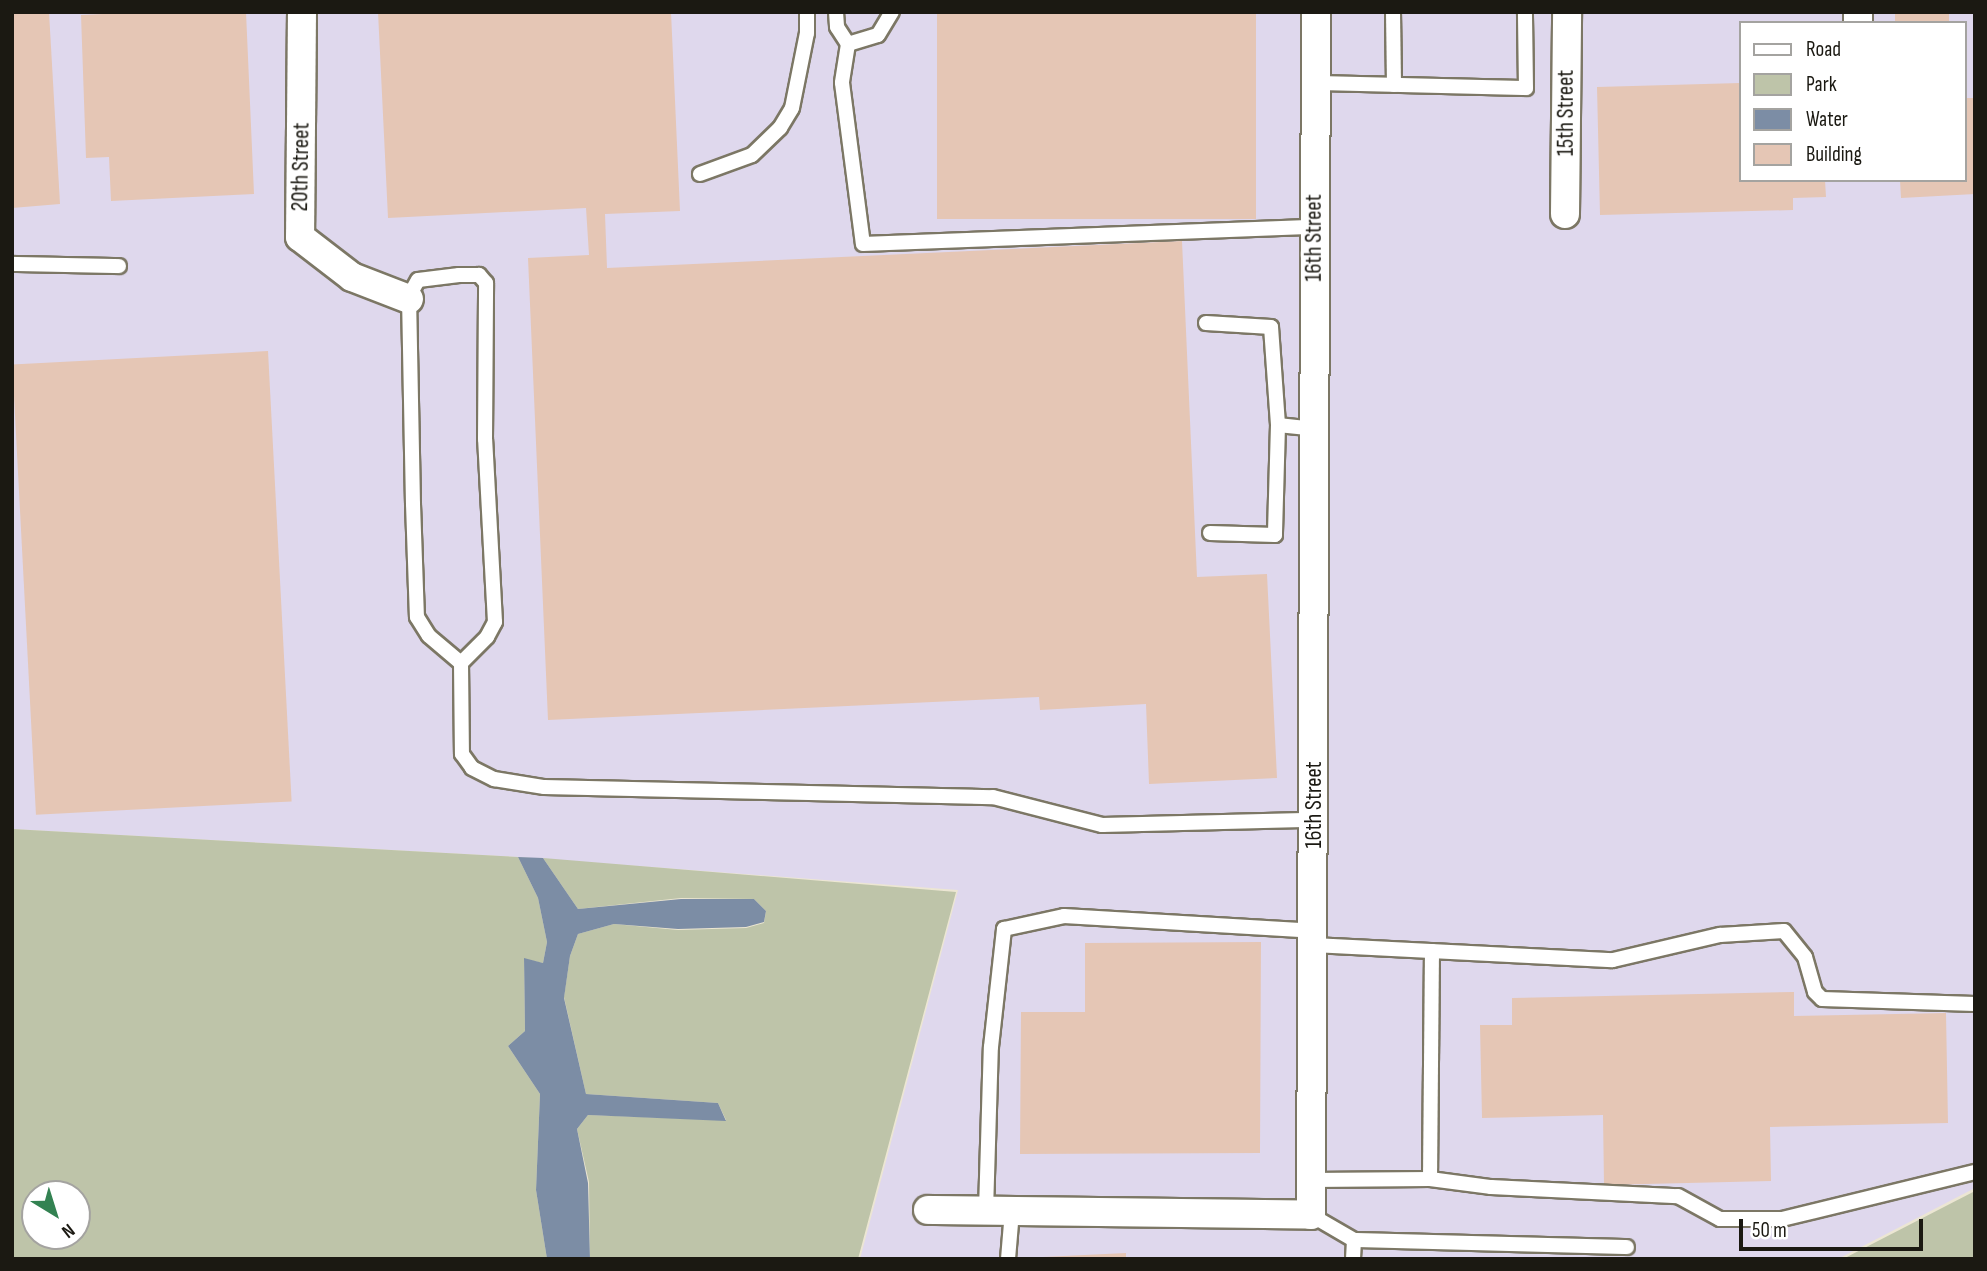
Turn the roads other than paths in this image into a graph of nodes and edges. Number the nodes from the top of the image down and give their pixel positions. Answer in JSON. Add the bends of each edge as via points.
{"nodes":[{"id":1,"x":302,"y":12,"type":"edge"},
{"id":2,"x":807,"y":12,"type":"edge"},
{"id":3,"x":836,"y":12,"type":"edge"},
{"id":4,"x":892,"y":12,"type":"edge"},
{"id":5,"x":1316,"y":12,"type":"edge"},
{"id":6,"x":1393,"y":12,"type":"edge"},
{"id":7,"x":1525,"y":12,"type":"edge"},
{"id":8,"x":1567,"y":12,"type":"edge"},
{"id":9,"x":848,"y":44,"type":"junction"},
{"id":10,"x":1316,"y":83,"type":"junction"},
{"id":11,"x":1394,"y":85,"type":"junction"},
{"id":12,"x":700,"y":174,"type":"dead end"},
{"id":13,"x":1565,"y":214,"type":"dead end"},
{"id":14,"x":1314,"y":227,"type":"junction"},
{"id":15,"x":12,"y":264,"type":"edge"},
{"id":16,"x":119,"y":266,"type":"dead end"},
{"id":17,"x":410,"y":299,"type":"junction"},
{"id":18,"x":1206,"y":323,"type":"dead end"},
{"id":19,"x":1279,"y":425,"type":"junction"},
{"id":20,"x":1315,"y":429,"type":"junction"},
{"id":21,"x":1210,"y":533,"type":"dead end"},
{"id":22,"x":461,"y":663,"type":"junction"},
{"id":23,"x":1314,"y":820,"type":"junction"},
{"id":24,"x":1313,"y":938,"type":"junction"},
{"id":25,"x":1432,"y":951,"type":"junction"},
{"id":26,"x":1975,"y":1004,"type":"edge"},
{"id":27,"x":1975,"y":1172,"type":"edge"},
{"id":28,"x":1430,"y":1179,"type":"junction"},
{"id":29,"x":1311,"y":1180,"type":"junction"},
{"id":30,"x":928,"y":1210,"type":"dead end"},
{"id":31,"x":999,"y":1211,"type":"junction"},
{"id":32,"x":1311,"y":1215,"type":"junction"},
{"id":33,"x":1354,"y":1240,"type":"junction"},
{"id":34,"x":1627,"y":1247,"type":"dead end"},
{"id":35,"x":1008,"y":1259,"type":"edge"},
{"id":36,"x":1353,"y":1259,"type":"edge"}],
"edges":[{"from":1,"to":17,"type":"street","name":"20th Street","via":[[300,237],[352,277]]},
{"from":2,"to":12,"type":"lane","via":[[792,108],[780,128],[752,155]]},
{"from":3,"to":9,"type":"lane","via":[[837,27]]},
{"from":4,"to":9,"type":"lane","via":[[878,35]]},
{"from":5,"to":10,"type":"street","name":"16th Street"},
{"from":6,"to":11,"type":"lane"},
{"from":7,"to":11,"type":"lane","via":[[1526,88]]},
{"from":8,"to":13,"type":"street","name":"15th Street"},
{"from":9,"to":14,"type":"lane","via":[[842,83],[863,244]]},
{"from":10,"to":11,"type":"lane"},
{"from":10,"to":14,"type":"street","name":"16th Street"},
{"from":14,"to":20,"type":"street","name":"16th Street"},
{"from":15,"to":16,"type":"lane"},
{"from":17,"to":22,"type":"lane","via":[[417,617],[429,636]]},
{"from":17,"to":22,"type":"lane","via":[[418,280],[478,275],[485,283],[485,439],[495,622]]},
{"from":18,"to":19,"type":"lane","via":[[1271,327]]},
{"from":19,"to":20,"type":"lane"},
{"from":19,"to":21,"type":"lane","via":[[1275,535]]},
{"from":20,"to":23,"type":"street","name":"16th Street"},
{"from":22,"to":23,"type":"lane","via":[[462,754],[472,768],[494,779],[544,787],[694,793],[993,797],[1102,825]]},
{"from":23,"to":24,"type":"street","name":"16th Street"},
{"from":24,"to":25,"type":"lane"},
{"from":24,"to":29,"type":"street","name":"16th Street"},
{"from":24,"to":31,"type":"lane","via":[[1064,916],[1004,929],[991,1047]]},
{"from":25,"to":26,"type":"lane","via":[[1613,960],[1720,935],[1784,932],[1805,957],[1815,992],[1822,999]]},
{"from":25,"to":28,"type":"lane"},
{"from":27,"to":28,"type":"lane","via":[[1782,1219],[1720,1219],[1678,1196]]},
{"from":28,"to":29,"type":"lane"},
{"from":29,"to":32,"type":"street","name":"16th Street"},
{"from":30,"to":31,"type":"street"},
{"from":31,"to":32,"type":"street"},
{"from":31,"to":35,"type":"lane"},
{"from":32,"to":33,"type":"lane"},
{"from":33,"to":34,"type":"lane"},
{"from":33,"to":36,"type":"lane"}]}
